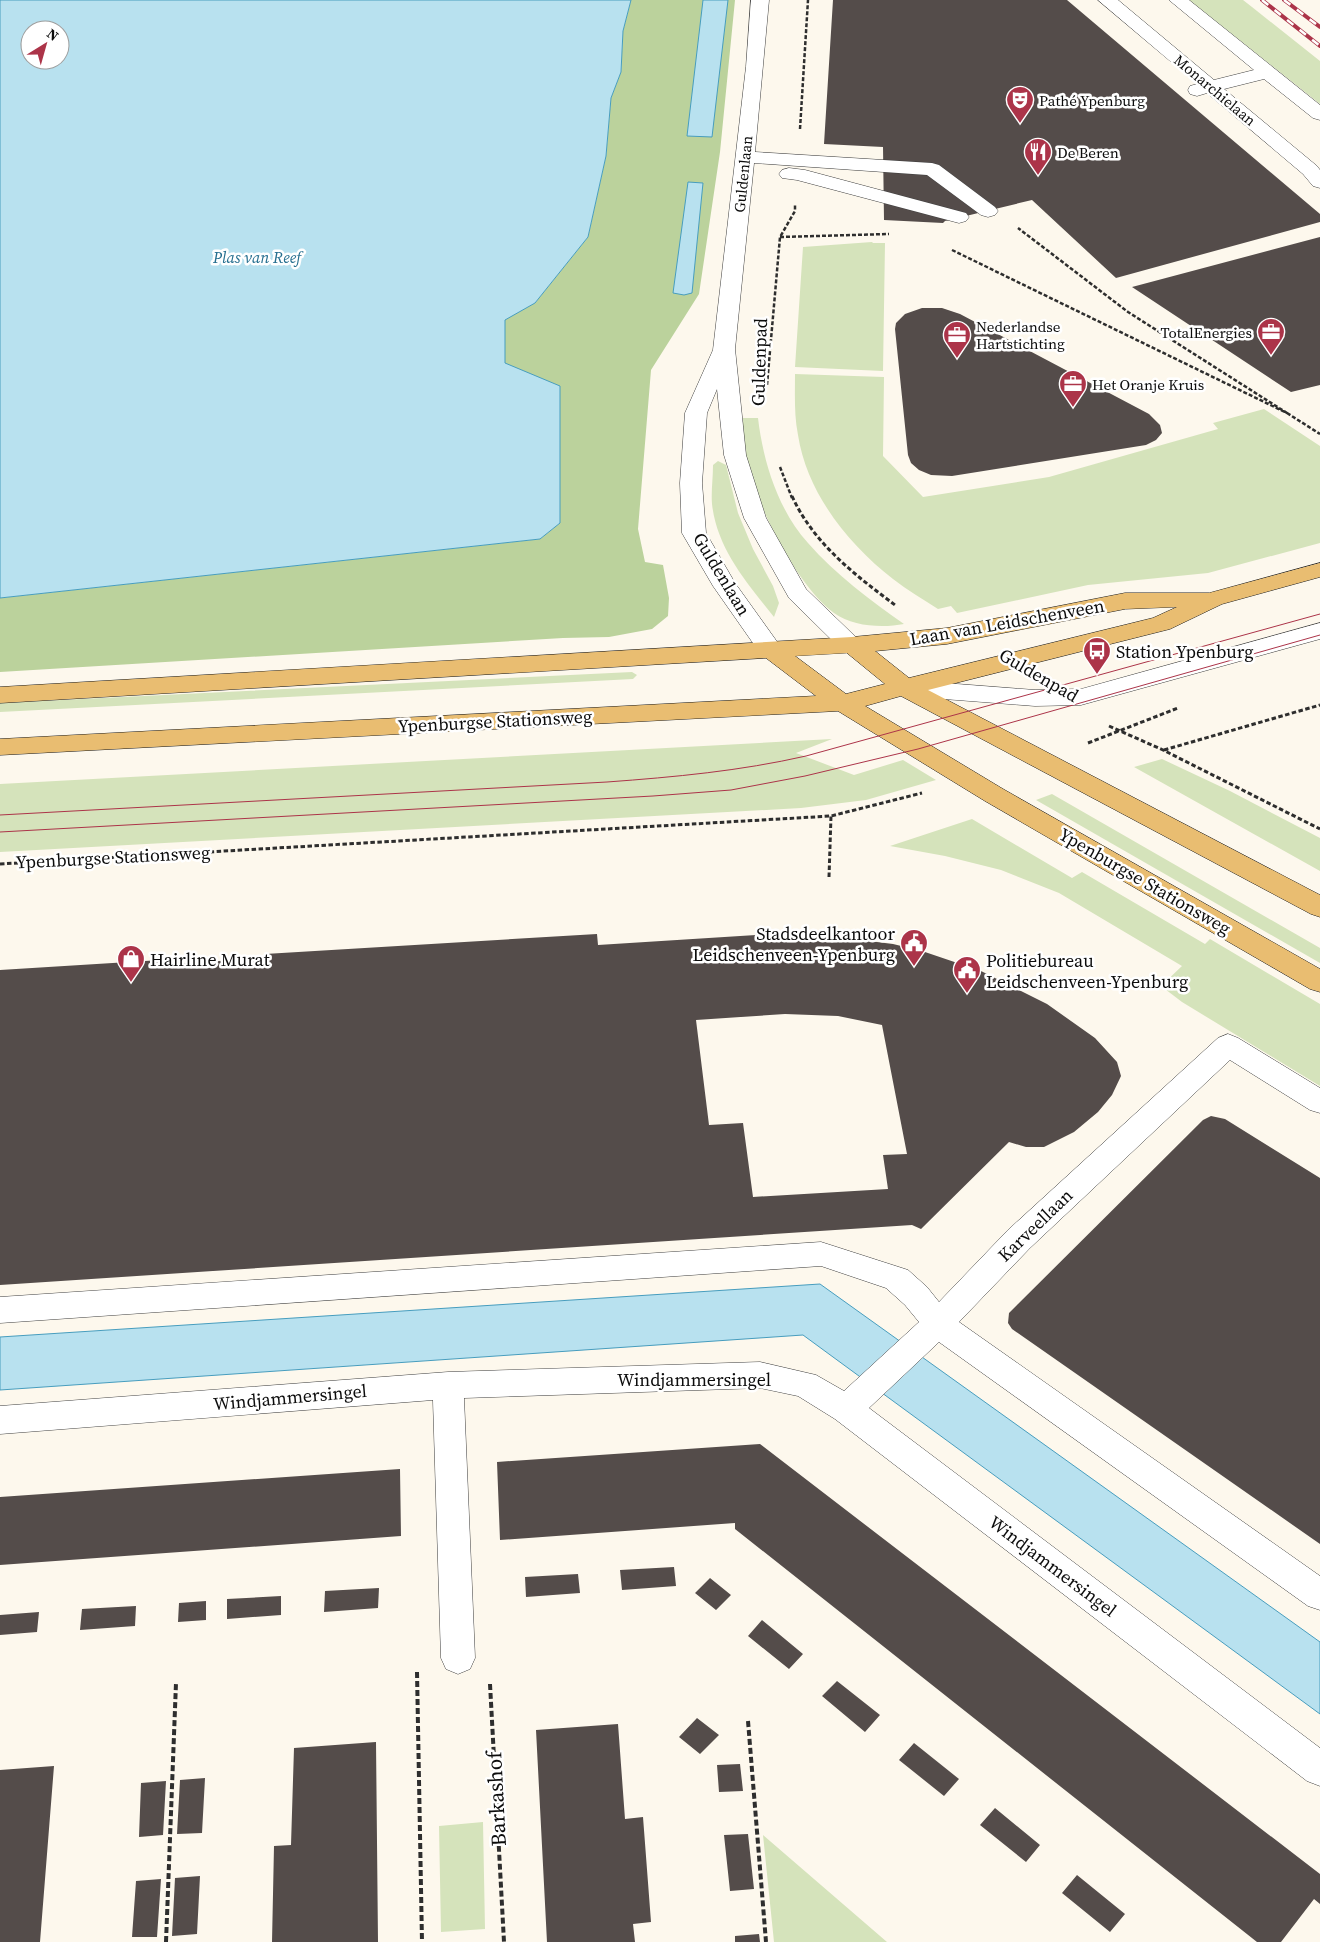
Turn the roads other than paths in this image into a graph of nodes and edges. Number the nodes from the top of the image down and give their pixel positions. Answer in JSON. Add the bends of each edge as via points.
{"nodes":[{"id":1,"x":760,"y":0,"type":"edge"},
{"id":2,"x":1107,"y":0,"type":"edge"},
{"id":3,"x":1178,"y":0,"type":"edge"},
{"id":4,"x":1268,"y":72,"type":"junction"},
{"id":5,"x":1202,"y":89,"type":"junction"},
{"id":6,"x":1320,"y":114,"type":"edge"},
{"id":7,"x":743,"y":165,"type":"junction"},
{"id":8,"x":798,"y":167,"type":"junction"},
{"id":9,"x":1320,"y":182,"type":"edge"},
{"id":10,"x":988,"y":210,"type":"dead end"},
{"id":11,"x":959,"y":217,"type":"dead end"},
{"id":12,"x":724,"y":349,"type":"junction"},
{"id":13,"x":1320,"y":570,"type":"edge"},
{"id":14,"x":1214,"y":599,"type":"junction"},
{"id":15,"x":1320,"y":618,"type":"edge"},
{"id":16,"x":1320,"y":631,"type":"edge"},
{"id":17,"x":852,"y":645,"type":"junction"},
{"id":18,"x":771,"y":650,"type":"junction"},
{"id":19,"x":904,"y":688,"type":"junction"},
{"id":20,"x":0,"y":695,"type":"edge"},
{"id":21,"x":1045,"y":698,"type":"junction"},
{"id":22,"x":842,"y":703,"type":"junction"},
{"id":23,"x":0,"y":747,"type":"edge"},
{"id":24,"x":1320,"y":907,"type":"edge"},
{"id":25,"x":1320,"y":982,"type":"edge"},
{"id":26,"x":1320,"y":1102,"type":"edge"},
{"id":27,"x":0,"y":1310,"type":"edge"},
{"id":28,"x":938,"y":1324,"type":"junction"},
{"id":29,"x":448,"y":1385,"type":"junction"},
{"id":30,"x":857,"y":1399,"type":"junction"},
{"id":31,"x":0,"y":1420,"type":"edge"},
{"id":32,"x":1320,"y":1595,"type":"edge"},
{"id":33,"x":458,"y":1658,"type":"dead end"},
{"id":34,"x":1320,"y":1770,"type":"edge"}],
"edges":[{"from":1,"to":7,"type":"street","name":"Guldenlaan","via":[[756,67]]},
{"from":2,"to":5,"type":"street","name":"Monarchielaan"},
{"from":3,"to":4,"type":"street"},
{"from":4,"to":5,"type":"street"},
{"from":4,"to":6,"type":"street"},
{"from":5,"to":9,"type":"street","name":"Monarchielaan","via":[[1310,170]]},
{"from":7,"to":8,"type":"street"},
{"from":7,"to":12,"type":"street","name":"Guldenlaan"},
{"from":8,"to":10,"type":"street","via":[[932,169]]},
{"from":8,"to":11,"type":"street"},
{"from":12,"to":17,"type":"street","name":"Guldenlaan","via":[[735,456],[755,518],[797,593]]},
{"from":12,"to":18,"type":"street","name":"Guldenlaan","via":[[696,413],[691,483],[694,532],[725,586]]},
{"from":13,"to":14,"type":"main road","name":"Laan van Leidschenveen"},
{"from":14,"to":17,"type":"main road","name":"Laan van Leidschenveen","via":[[1126,601],[946,636]]},
{"from":14,"to":19,"type":"main road","name":"Laan van Leidschenveen","via":[[1161,624]]},
{"from":15,"to":21,"type":"street","name":"Laan van Leidschenveen"},
{"from":16,"to":21,"type":"street","name":"Laan van Leidschenveen","via":[[1081,697]]},
{"from":17,"to":18,"type":"main road","name":"Laan van Leidschenveen"},
{"from":17,"to":19,"type":"main road"},
{"from":18,"to":20,"type":"main road"},
{"from":18,"to":22,"type":"main road","name":"Guldenlaan"},
{"from":19,"to":21,"type":"street","name":"Laan van Leidschenveen"},
{"from":19,"to":22,"type":"main road","name":"Laan van Leidschenveen"},
{"from":19,"to":24,"type":"main road"},
{"from":22,"to":23,"type":"main road","name":"Ypenburgse Stationsweg"},
{"from":22,"to":25,"type":"main road","name":"Ypenburgse Stationsweg"},
{"from":26,"to":28,"type":"street","name":"Karveellaan","via":[[1228,1045],[1019,1238]]},
{"from":27,"to":28,"type":"street","via":[[821,1254],[897,1278]]},
{"from":28,"to":30,"type":"street","name":"Karveellaan"},
{"from":28,"to":32,"type":"street"},
{"from":29,"to":30,"type":"street","name":"Windjammersingel","via":[[760,1375]]},
{"from":29,"to":31,"type":"street","name":"Windjammersingel"},
{"from":29,"to":33,"type":"street"},
{"from":30,"to":34,"type":"street","name":"Windjammersingel"}]}
